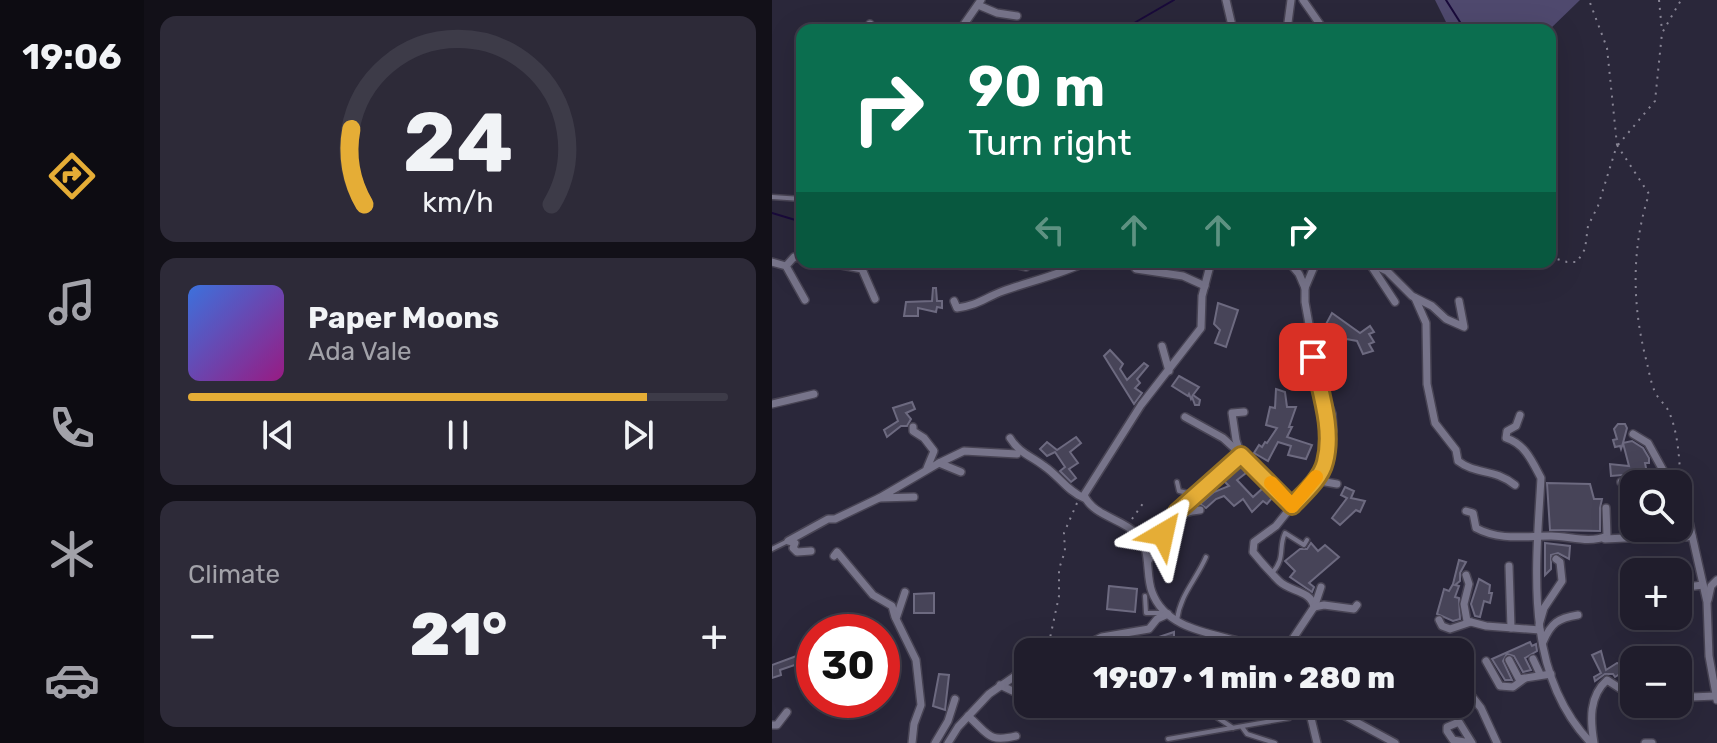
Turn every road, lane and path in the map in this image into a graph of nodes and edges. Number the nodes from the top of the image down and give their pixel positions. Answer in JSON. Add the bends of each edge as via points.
{"nodes":[{"id":1,"x":1226,"y":0,"type":"edge"},
{"id":2,"x":1291,"y":0,"type":"edge"},
{"id":3,"x":1303,"y":0,"type":"edge"},
{"id":4,"x":1589,"y":0,"type":"edge"},
{"id":5,"x":1659,"y":0,"type":"edge"},
{"id":6,"x":1681,"y":0,"type":"edge"},
{"id":7,"x":979,"y":2,"type":"edge"},
{"id":8,"x":1017,"y":16,"type":"dead end"},
{"id":9,"x":964,"y":24,"type":"edge"},
{"id":10,"x":1232,"y":24,"type":"edge"},
{"id":11,"x":1288,"y":24,"type":"edge"},
{"id":12,"x":1320,"y":24,"type":"edge"},
{"id":13,"x":1662,"y":33,"type":"junction"},
{"id":14,"x":1617,"y":145,"type":"junction"},
{"id":15,"x":772,"y":197,"type":"edge"},
{"id":16,"x":796,"y":199,"type":"edge"},
{"id":17,"x":796,"y":257,"type":"edge"},
{"id":18,"x":1556,"y":259,"type":"edge"},
{"id":19,"x":772,"y":262,"type":"edge"},
{"id":20,"x":786,"y":266,"type":"junction"},
{"id":21,"x":857,"y":268,"type":"edge"},
{"id":22,"x":1073,"y":268,"type":"edge"},
{"id":23,"x":1135,"y":268,"type":"edge"},
{"id":24,"x":1210,"y":268,"type":"edge"},
{"id":25,"x":1294,"y":268,"type":"edge"},
{"id":26,"x":1313,"y":268,"type":"edge"},
{"id":27,"x":1373,"y":268,"type":"edge"},
{"id":28,"x":1381,"y":268,"type":"edge"},
{"id":29,"x":1205,"y":286,"type":"junction"},
{"id":30,"x":1305,"y":288,"type":"junction"},
{"id":31,"x":1415,"y":298,"type":"junction"},
{"id":32,"x":875,"y":299,"type":"dead end"},
{"id":33,"x":805,"y":300,"type":"dead end"},
{"id":34,"x":954,"y":301,"type":"dead end"},
{"id":35,"x":1459,"y":301,"type":"dead end"},
{"id":36,"x":1395,"y":302,"type":"dead end"},
{"id":37,"x":1162,"y":346,"type":"dead end"},
{"id":38,"x":1169,"y":371,"type":"junction"},
{"id":39,"x":814,"y":394,"type":"dead end"},
{"id":40,"x":772,"y":404,"type":"edge"},
{"id":41,"x":1323,"y":404,"type":"junction"},
{"id":42,"x":1244,"y":412,"type":"dead end"},
{"id":43,"x":1520,"y":415,"type":"dead end"},
{"id":44,"x":1185,"y":417,"type":"dead end"},
{"id":45,"x":913,"y":427,"type":"dead end"},
{"id":46,"x":1333,"y":431,"type":"dead end"},
{"id":47,"x":1633,"y":434,"type":"dead end"},
{"id":48,"x":1010,"y":438,"type":"dead end"},
{"id":49,"x":1017,"y":454,"type":"dead end"},
{"id":50,"x":1241,"y":455,"type":"junction"},
{"id":51,"x":939,"y":463,"type":"junction"},
{"id":52,"x":927,"y":468,"type":"junction"},
{"id":53,"x":1663,"y":470,"type":"edge"},
{"id":54,"x":1680,"y":470,"type":"edge"},
{"id":55,"x":961,"y":472,"type":"dead end"},
{"id":56,"x":1314,"y":480,"type":"junction"},
{"id":57,"x":1177,"y":482,"type":"dead end"},
{"id":58,"x":1337,"y":484,"type":"dead end"},
{"id":59,"x":1515,"y":485,"type":"dead end"},
{"id":60,"x":1195,"y":495,"type":"junction"},
{"id":61,"x":914,"y":497,"type":"dead end"},
{"id":62,"x":879,"y":498,"type":"junction"},
{"id":63,"x":1084,"y":498,"type":"joint"},
{"id":64,"x":1144,"y":502,"type":"dead end"},
{"id":65,"x":1292,"y":506,"type":"junction"},
{"id":66,"x":1606,"y":508,"type":"dead end"},
{"id":67,"x":1200,"y":510,"type":"dead end"},
{"id":68,"x":1466,"y":511,"type":"dead end"},
{"id":69,"x":1175,"y":518,"type":"junction"},
{"id":70,"x":1125,"y":524,"type":"junction"},
{"id":71,"x":1166,"y":527,"type":"junction"},
{"id":72,"x":1140,"y":536,"type":"junction"},
{"id":73,"x":1692,"y":536,"type":"edge"},
{"id":74,"x":1538,"y":538,"type":"junction"},
{"id":75,"x":1620,"y":538,"type":"edge"},
{"id":76,"x":1600,"y":539,"type":"junction"},
{"id":77,"x":1307,"y":540,"type":"dead end"},
{"id":78,"x":788,"y":541,"type":"junction"},
{"id":79,"x":772,"y":549,"type":"edge"},
{"id":80,"x":811,"y":551,"type":"dead end"},
{"id":81,"x":834,"y":556,"type":"dead end"},
{"id":82,"x":1206,"y":557,"type":"dead end"},
{"id":83,"x":1556,"y":559,"type":"dead end"},
{"id":84,"x":1148,"y":561,"type":"junction"},
{"id":85,"x":1509,"y":566,"type":"dead end"},
{"id":86,"x":1272,"y":573,"type":"junction"},
{"id":87,"x":1466,"y":575,"type":"dead end"},
{"id":88,"x":1717,"y":580,"type":"edge"},
{"id":89,"x":1703,"y":585,"type":"junction"},
{"id":90,"x":1692,"y":586,"type":"edge"},
{"id":91,"x":1321,"y":587,"type":"dead end"},
{"id":92,"x":905,"y":592,"type":"dead end"},
{"id":93,"x":1145,"y":596,"type":"dead end"},
{"id":94,"x":1707,"y":602,"type":"junction"},
{"id":95,"x":1357,"y":605,"type":"dead end"},
{"id":96,"x":1314,"y":607,"type":"junction"},
{"id":97,"x":894,"y":614,"type":"edge"},
{"id":98,"x":898,"y":614,"type":"edge"},
{"id":99,"x":1168,"y":614,"type":"junction"},
{"id":100,"x":1578,"y":615,"type":"dead end"},
{"id":101,"x":1439,"y":620,"type":"dead end"},
{"id":102,"x":1177,"y":622,"type":"junction"},
{"id":103,"x":1471,"y":622,"type":"junction"},
{"id":104,"x":900,"y":627,"type":"edge"},
{"id":105,"x":1511,"y":628,"type":"junction"},
{"id":106,"x":1539,"y":628,"type":"junction"},
{"id":107,"x":1050,"y":638,"type":"edge"},
{"id":108,"x":1100,"y":638,"type":"edge"},
{"id":109,"x":1226,"y":638,"type":"edge"},
{"id":110,"x":1293,"y":638,"type":"edge"},
{"id":111,"x":1542,"y":644,"type":"junction"},
{"id":112,"x":1533,"y":659,"type":"dead end"},
{"id":113,"x":1509,"y":660,"type":"dead end"},
{"id":114,"x":1486,"y":661,"type":"dead end"},
{"id":115,"x":1540,"y":674,"type":"junction"},
{"id":116,"x":1551,"y":674,"type":"junction"},
{"id":117,"x":1014,"y":676,"type":"edge"},
{"id":118,"x":1524,"y":679,"type":"junction"},
{"id":119,"x":1000,"y":685,"type":"junction"},
{"id":120,"x":1620,"y":688,"type":"edge"},
{"id":121,"x":1014,"y":692,"type":"edge"},
{"id":122,"x":1692,"y":697,"type":"edge"},
{"id":123,"x":1717,"y":698,"type":"edge"},
{"id":124,"x":955,"y":699,"type":"dead end"},
{"id":125,"x":1474,"y":699,"type":"edge"},
{"id":126,"x":787,"y":712,"type":"dead end"},
{"id":127,"x":968,"y":716,"type":"junction"},
{"id":128,"x":1218,"y":718,"type":"edge"},
{"id":129,"x":1289,"y":718,"type":"edge"},
{"id":130,"x":1311,"y":718,"type":"edge"},
{"id":131,"x":1349,"y":718,"type":"edge"},
{"id":132,"x":772,"y":725,"type":"edge"},
{"id":133,"x":1242,"y":727,"type":"junction"},
{"id":134,"x":1233,"y":728,"type":"junction"},
{"id":135,"x":1016,"y":736,"type":"dead end"},
{"id":136,"x":1168,"y":739,"type":"dead end"},
{"id":137,"x":1591,"y":742,"type":"edge"},
{"id":138,"x":912,"y":743,"type":"edge"},
{"id":139,"x":935,"y":743,"type":"edge"},
{"id":140,"x":948,"y":743,"type":"edge"},
{"id":141,"x":1275,"y":743,"type":"edge"},
{"id":142,"x":1317,"y":743,"type":"edge"},
{"id":143,"x":1395,"y":743,"type":"edge"},
{"id":144,"x":1497,"y":743,"type":"edge"},
{"id":145,"x":1579,"y":743,"type":"edge"},
{"id":146,"x":1645,"y":743,"type":"edge"},
{"id":147,"x":1652,"y":743,"type":"edge"}],
"edges":[{"from":1,"to":10,"type":"street"},
{"from":2,"to":11,"type":"street"},
{"from":3,"to":12,"type":"street"},
{"from":4,"to":14,"type":"path","via":[[1607,48]]},
{"from":5,"to":13,"type":"path"},
{"from":6,"to":13,"type":"path"},
{"from":7,"to":8,"type":"street","via":[[997,13]]},
{"from":7,"to":9,"type":"street"},
{"from":13,"to":14,"type":"path","via":[[1655,101]]},
{"from":14,"to":18,"type":"path","via":[[1585,249],[1577,262]]},
{"from":14,"to":54,"type":"path","via":[[1649,194],[1634,295],[1639,333],[1655,393],[1669,411]]},
{"from":15,"to":16,"type":"lane"},
{"from":17,"to":20,"type":"street"},
{"from":19,"to":20,"type":"street"},
{"from":20,"to":33,"type":"street"},
{"from":21,"to":32,"type":"street"},
{"from":22,"to":34,"type":"street","via":[[978,305],[957,308]]},
{"from":23,"to":29,"type":"street","via":[[1183,276]]},
{"from":24,"to":29,"type":"street"},
{"from":25,"to":30,"type":"street"},
{"from":26,"to":30,"type":"street"},
{"from":27,"to":36,"type":"street"},
{"from":28,"to":31,"type":"street"},
{"from":29,"to":38,"type":"street","via":[[1201,328]]},
{"from":30,"to":41,"type":"street"},
{"from":31,"to":35,"type":"street","via":[[1464,327]]},
{"from":31,"to":59,"type":"street","via":[[1426,323],[1427,384],[1435,423],[1458,461],[1502,475]]},
{"from":37,"to":38,"type":"street"},
{"from":38,"to":70,"type":"street","via":[[1084,495],[1088,505]]},
{"from":39,"to":40,"type":"street"},
{"from":41,"to":46,"type":"street","via":[[1332,414]]},
{"from":41,"to":56,"type":"street","via":[[1325,462]]},
{"from":42,"to":50,"type":"street","via":[[1232,413]]},
{"from":43,"to":74,"type":"street","via":[[1506,438],[1519,442],[1541,478]]},
{"from":44,"to":50,"type":"street"},
{"from":45,"to":52,"type":"street","via":[[934,451]]},
{"from":47,"to":53,"type":"street","via":[[1648,443]]},
{"from":48,"to":63,"type":"street","via":[[1018,451]]},
{"from":49,"to":51,"type":"street","via":[[964,451]]},
{"from":50,"to":60,"type":"street"},
{"from":50,"to":65,"type":"street"},
{"from":51,"to":52,"type":"street"},
{"from":51,"to":55,"type":"street"},
{"from":52,"to":62,"type":"street"},
{"from":56,"to":58,"type":"street"},
{"from":56,"to":65,"type":"street"},
{"from":57,"to":60,"type":"lane","via":[[1179,491]]},
{"from":60,"to":69,"type":"street"},
{"from":61,"to":62,"type":"street"},
{"from":62,"to":78,"type":"street"},
{"from":63,"to":107,"type":"path","via":[[1064,533]]},
{"from":64,"to":70,"type":"path"},
{"from":65,"to":86,"type":"street","via":[[1254,542],[1253,552]]},
{"from":66,"to":76,"type":"street","via":[[1607,536]]},
{"from":67,"to":69,"type":"street"},
{"from":68,"to":74,"type":"street","via":[[1473,513],[1476,528],[1486,533]]},
{"from":69,"to":71,"type":"street"},
{"from":70,"to":72,"type":"street"},
{"from":71,"to":72,"type":"street"},
{"from":71,"to":84,"type":"street"},
{"from":72,"to":84,"type":"street"},
{"from":73,"to":89,"type":"street"},
{"from":74,"to":76,"type":"street"},
{"from":74,"to":106,"type":"street"},
{"from":75,"to":76,"type":"street"},
{"from":77,"to":86,"type":"lane","via":[[1304,545],[1285,533],[1279,565]]},
{"from":78,"to":79,"type":"lane"},
{"from":78,"to":80,"type":"street","via":[[795,543],[797,552]]},
{"from":81,"to":97,"type":"street","via":[[837,552]]},
{"from":82,"to":102,"type":"lane","via":[[1179,603]]},
{"from":83,"to":106,"type":"street","via":[[1562,581],[1544,608]]},
{"from":84,"to":99,"type":"street","via":[[1150,588]]},
{"from":85,"to":105,"type":"street"},
{"from":86,"to":96,"type":"street","via":[[1310,597]]},
{"from":87,"to":103,"type":"street","via":[[1464,604]]},
{"from":88,"to":94,"type":"street"},
{"from":89,"to":90,"type":"street"},
{"from":89,"to":94,"type":"street"},
{"from":91,"to":96,"type":"street"},
{"from":92,"to":98,"type":"street"},
{"from":93,"to":99,"type":"lane","via":[[1146,613]]},
{"from":94,"to":123,"type":"street"},
{"from":95,"to":96,"type":"street"},
{"from":96,"to":110,"type":"street"},
{"from":99,"to":102,"type":"street"},
{"from":99,"to":108,"type":"street","via":[[1149,629]]},
{"from":100,"to":111,"type":"street","via":[[1559,618]]},
{"from":101,"to":103,"type":"street","via":[[1450,629]]},
{"from":102,"to":109,"type":"street"},
{"from":103,"to":105,"type":"street"},
{"from":104,"to":138,"type":"street","via":[[916,660],[921,705]]},
{"from":105,"to":106,"type":"street"},
{"from":106,"to":111,"type":"street"},
{"from":111,"to":116,"type":"street"},
{"from":112,"to":115,"type":"street"},
{"from":113,"to":118,"type":"street"},
{"from":114,"to":118,"type":"street","via":[[1500,686],[1513,687]]},
{"from":115,"to":116,"type":"street"},
{"from":115,"to":118,"type":"street"},
{"from":116,"to":137,"type":"street","via":[[1568,714]]},
{"from":117,"to":119,"type":"street"},
{"from":119,"to":121,"type":"street"},
{"from":119,"to":127,"type":"street"},
{"from":120,"to":137,"type":"street","via":[[1607,680],[1600,687],[1590,710]]},
{"from":122,"to":123,"type":"street"},
{"from":124,"to":139,"type":"street"},
{"from":125,"to":144,"type":"street"},
{"from":126,"to":132,"type":"street"},
{"from":127,"to":135,"type":"street","via":[[990,738]]},
{"from":127,"to":140,"type":"street"},
{"from":128,"to":134,"type":"lane"},
{"from":129,"to":133,"type":"lane"},
{"from":130,"to":142,"type":"street"},
{"from":131,"to":143,"type":"street"},
{"from":133,"to":134,"type":"lane"},
{"from":133,"to":141,"type":"lane","via":[[1247,734]]},
{"from":134,"to":136,"type":"lane"},
{"from":137,"to":145,"type":"street"},
{"from":146,"to":147,"type":"street"}]}
